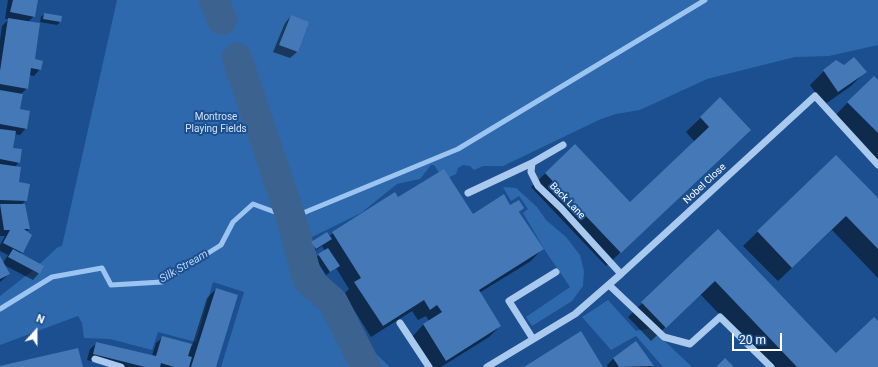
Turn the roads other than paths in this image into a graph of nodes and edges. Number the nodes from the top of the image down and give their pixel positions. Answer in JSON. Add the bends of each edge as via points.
{"nodes":[{"id":1,"x":563,"y":145,"type":"dead end"},
{"id":2,"x":532,"y":163,"type":"junction"},
{"id":3,"x":878,"y":165,"type":"edge"},
{"id":4,"x":468,"y":193,"type":"dead end"},
{"id":5,"x":556,"y":272,"type":"dead end"},
{"id":6,"x":621,"y":274,"type":"junction"},
{"id":7,"x":609,"y":285,"type":"junction"},
{"id":8,"x":400,"y":323,"type":"dead end"},
{"id":9,"x":533,"y":339,"type":"junction"},
{"id":10,"x":95,"y":359,"type":"dead end"},
{"id":11,"x":121,"y":367,"type":"edge"},
{"id":12,"x":429,"y":367,"type":"edge"},
{"id":13,"x":487,"y":367,"type":"edge"},
{"id":14,"x":771,"y":367,"type":"edge"}],
"edges":[{"from":1,"to":2,"type":"street"},
{"from":2,"to":4,"type":"street"},
{"from":2,"to":6,"type":"street","name":"Back Lane","via":[[531,172],[538,186]]},
{"from":3,"to":6,"type":"street","name":"Nobel Close","via":[[814,96]]},
{"from":5,"to":9,"type":"street","via":[[509,301]]},
{"from":6,"to":7,"type":"street","name":"Nobel Close"},
{"from":7,"to":9,"type":"street","name":"Nobel Close","via":[[575,314]]},
{"from":7,"to":14,"type":"street","via":[[664,337],[690,344],[720,317]]},
{"from":8,"to":12,"type":"street"},
{"from":9,"to":13,"type":"street"},
{"from":10,"to":11,"type":"street"}]}
